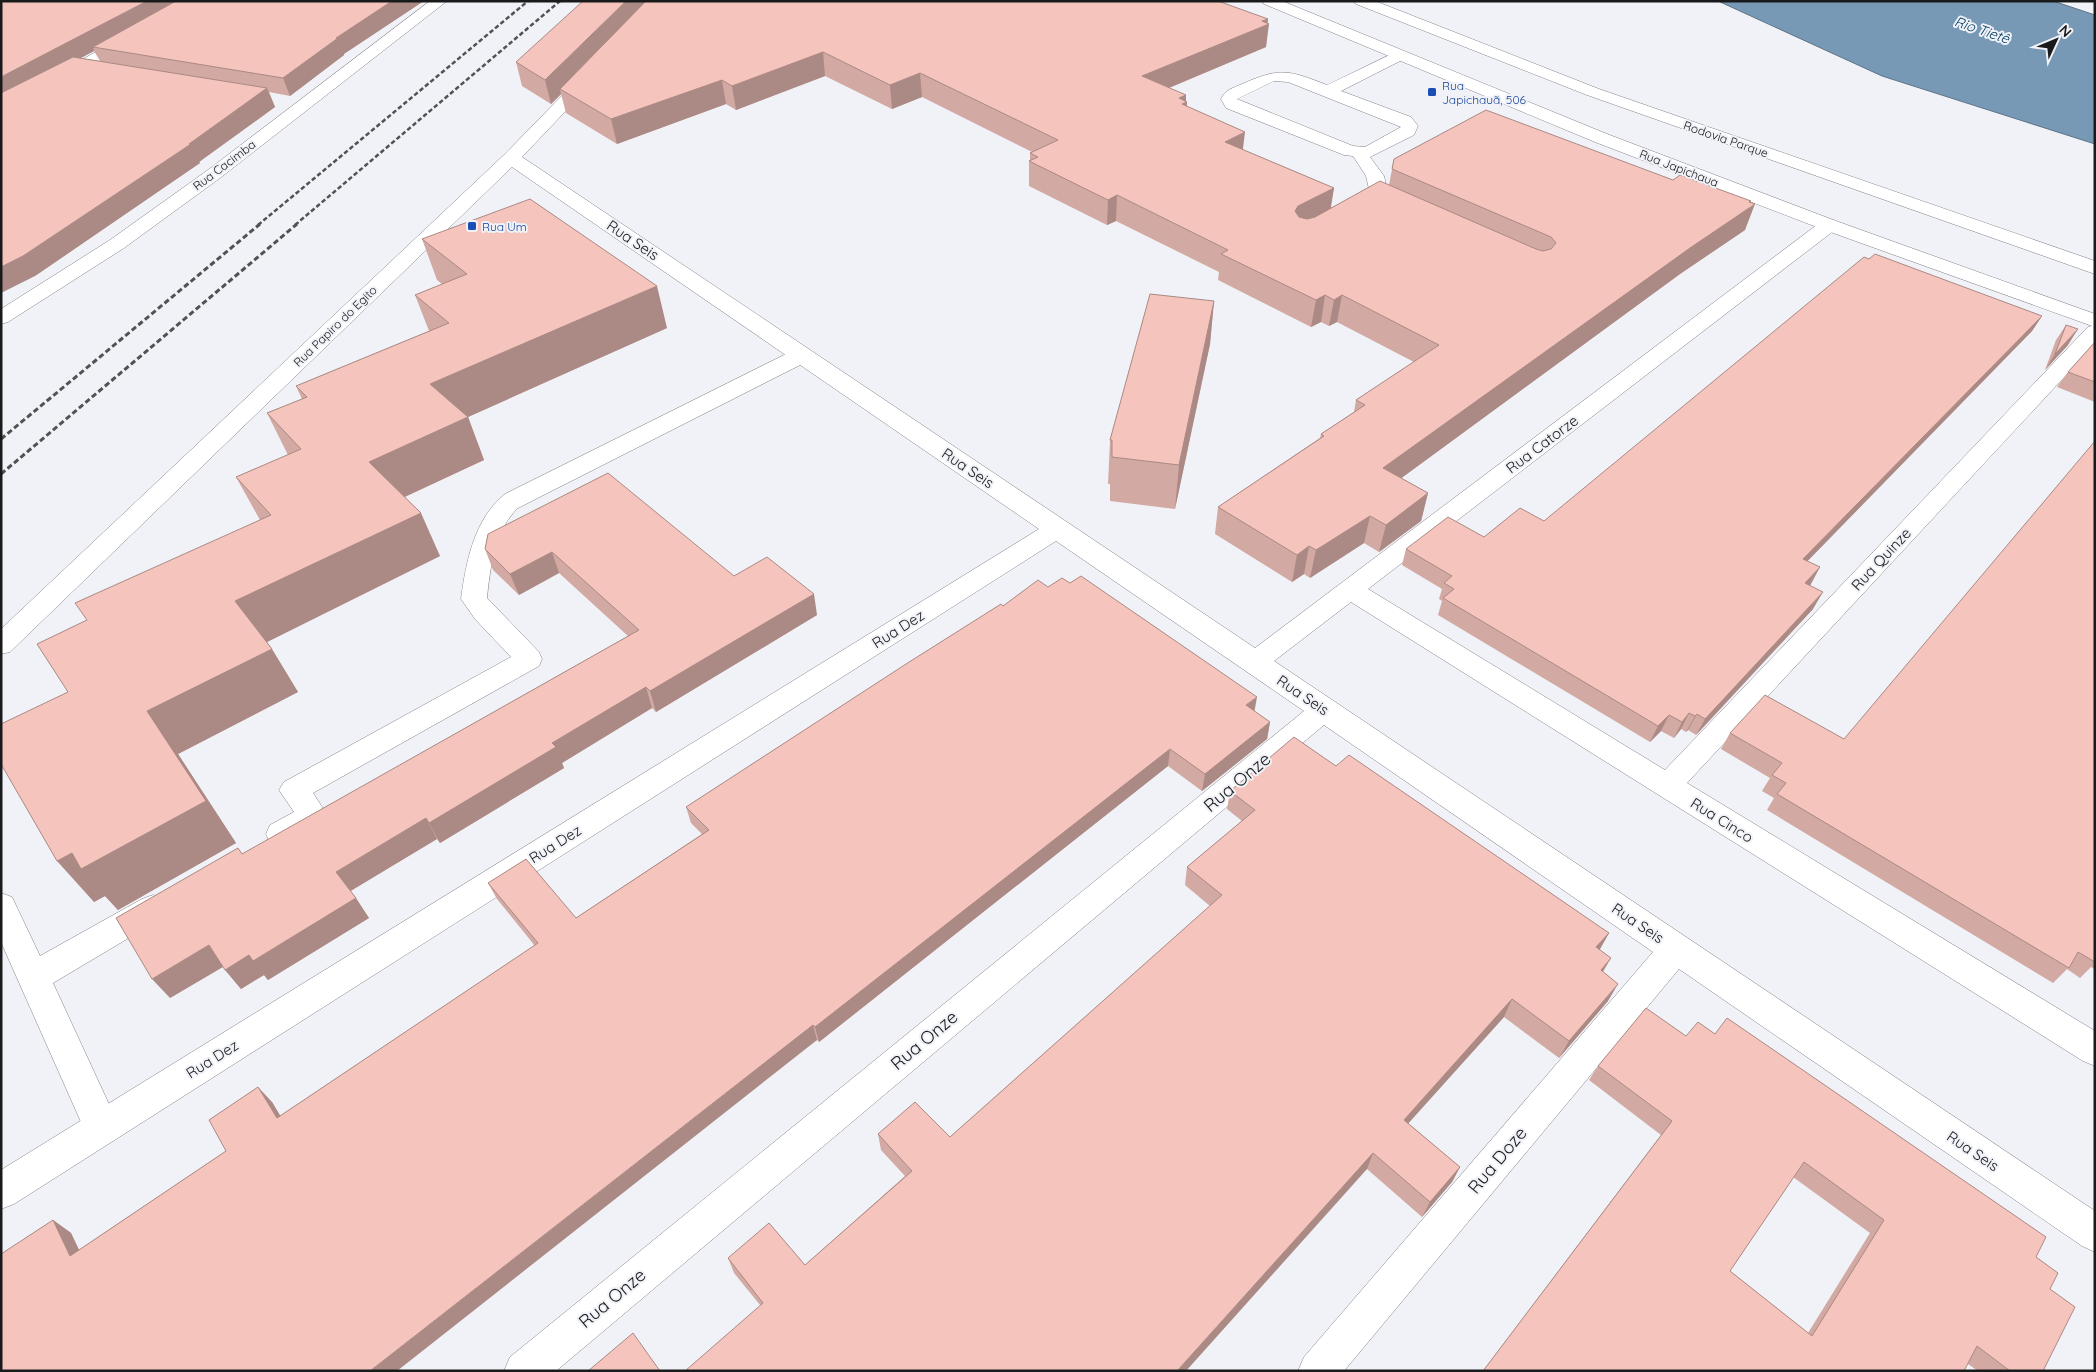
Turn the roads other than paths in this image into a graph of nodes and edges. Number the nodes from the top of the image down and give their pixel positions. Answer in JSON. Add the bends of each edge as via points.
{"nodes":[{"id":1,"x":196,"y":1,"type":"edge"},
{"id":2,"x":440,"y":1,"type":"edge"},
{"id":3,"x":1269,"y":1,"type":"edge"},
{"id":4,"x":1361,"y":1,"type":"edge"},
{"id":5,"x":1398,"y":56,"type":"junction"},
{"id":6,"x":601,"y":65,"type":"edge"},
{"id":7,"x":80,"y":68,"type":"junction"},
{"id":8,"x":109,"y":73,"type":"edge"},
{"id":9,"x":1328,"y":91,"type":"junction"},
{"id":10,"x":284,"y":101,"type":"dead end"},
{"id":11,"x":303,"y":104,"type":"junction"},
{"id":12,"x":1,"y":110,"type":"edge"},
{"id":13,"x":1359,"y":153,"type":"junction"},
{"id":14,"x":511,"y":158,"type":"junction"},
{"id":15,"x":1374,"y":198,"type":"junction"},
{"id":16,"x":1392,"y":205,"type":"edge"},
{"id":17,"x":1342,"y":216,"type":"edge"},
{"id":18,"x":1829,"y":225,"type":"junction"},
{"id":19,"x":2095,"y":268,"type":"edge"},
{"id":20,"x":1,"y":318,"type":"edge"},
{"id":21,"x":2095,"y":321,"type":"edge"},
{"id":22,"x":2095,"y":331,"type":"edge"},
{"id":23,"x":802,"y":355,"type":"junction"},
{"id":24,"x":1058,"y":529,"type":"junction"},
{"id":25,"x":1350,"y":590,"type":"junction"},
{"id":26,"x":1,"y":645,"type":"edge"},
{"id":27,"x":1255,"y":662,"type":"junction"},
{"id":28,"x":1324,"y":710,"type":"junction"},
{"id":29,"x":1666,"y":786,"type":"junction"},
{"id":30,"x":262,"y":845,"type":"edge"},
{"id":31,"x":177,"y":894,"type":"edge"},
{"id":32,"x":1,"y":906,"type":"edge"},
{"id":33,"x":1676,"y":949,"type":"junction"},
{"id":34,"x":33,"y":977,"type":"junction"},
{"id":35,"x":2095,"y":1050,"type":"edge"},
{"id":36,"x":102,"y":1128,"type":"junction"},
{"id":37,"x":1,"y":1191,"type":"edge"},
{"id":38,"x":2095,"y":1233,"type":"edge"},
{"id":39,"x":524,"y":1371,"type":"edge"},
{"id":40,"x":1318,"y":1371,"type":"edge"}],
"edges":[{"from":1,"to":7,"type":"street"},
{"from":2,"to":11,"type":"street","name":"Rua Cacimba"},
{"from":3,"to":5,"type":"street","name":"Rua Japichaua"},
{"from":4,"to":19,"type":"street","name":"Rodovia Parque","via":[[1593,92]]},
{"from":5,"to":9,"type":"street"},
{"from":5,"to":18,"type":"street","name":"Rua Japichaua"},
{"from":6,"to":14,"type":"street","name":"Rua Papiro do Egito"},
{"from":7,"to":8,"type":"street"},
{"from":7,"to":12,"type":"street"},
{"from":9,"to":13,"type":"street","via":[[1405,121],[1410,126],[1408,131],[1368,152]]},
{"from":9,"to":13,"type":"street","via":[[1291,77],[1271,76],[1231,95],[1229,99],[1232,104]]},
{"from":10,"to":11,"type":"street"},
{"from":11,"to":20,"type":"street","name":"Rua Cacimba","via":[[125,238]]},
{"from":13,"to":15,"type":"street","via":[[1379,184]]},
{"from":14,"to":23,"type":"street","name":"Rua Seis"},
{"from":14,"to":26,"type":"street","name":"Rua Papiro do Egito"},
{"from":15,"to":16,"type":"street"},
{"from":15,"to":17,"type":"street"},
{"from":18,"to":21,"type":"street","name":"Rua Japichaua"},
{"from":18,"to":25,"type":"street","name":"Rua Catorze"},
{"from":22,"to":29,"type":"street","name":"Rua Quinze"},
{"from":23,"to":24,"type":"street","name":"Rua Seis"},
{"from":23,"to":30,"type":"street","via":[[513,499],[499,513],[491,530],[474,600],[529,659],[294,790],[313,816]]},
{"from":24,"to":27,"type":"street","name":"Rua Seis"},
{"from":24,"to":36,"type":"street","name":"Rua Dez"},
{"from":25,"to":27,"type":"street","name":"Rua Catorze"},
{"from":25,"to":29,"type":"street","name":"Rua Cinco"},
{"from":27,"to":28,"type":"street","name":"Rua Seis"},
{"from":28,"to":33,"type":"street","name":"Rua Seis"},
{"from":28,"to":39,"type":"street","name":"Rua Onze"},
{"from":29,"to":35,"type":"street","name":"Rua Cinco"},
{"from":31,"to":34,"type":"street"},
{"from":32,"to":34,"type":"street"},
{"from":33,"to":38,"type":"street","name":"Rua Seis"},
{"from":33,"to":40,"type":"street","name":"Rua Doze"},
{"from":34,"to":36,"type":"street"},
{"from":36,"to":37,"type":"street","name":"Rua Dez"}]}
